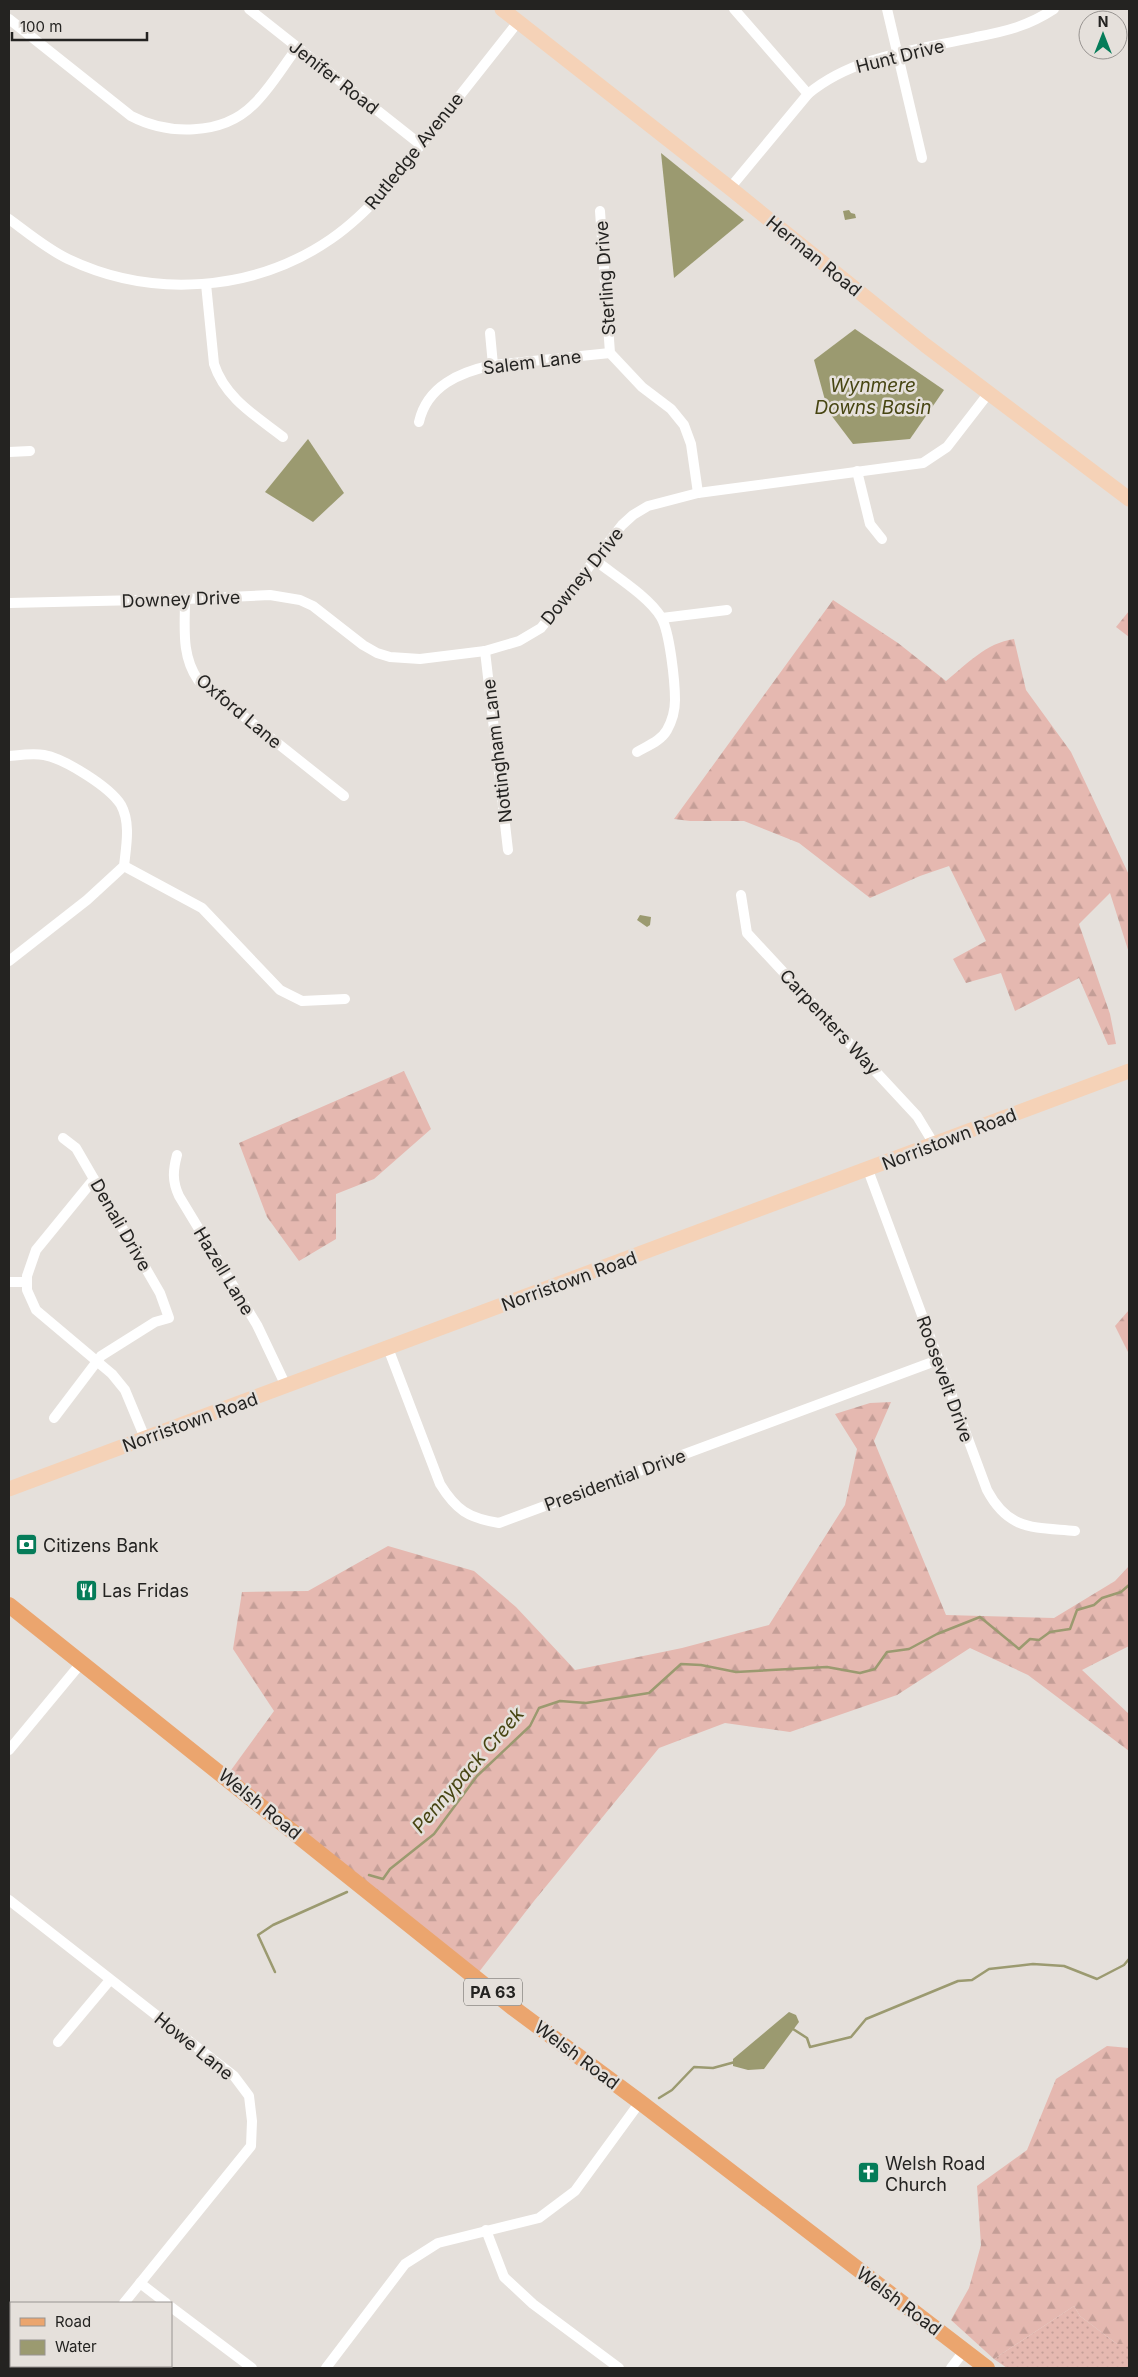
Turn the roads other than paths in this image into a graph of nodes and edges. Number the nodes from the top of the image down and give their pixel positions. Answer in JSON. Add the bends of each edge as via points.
{"nodes":[{"id":1,"x":249,"y":9,"type":"edge"},
{"id":2,"x":502,"y":9,"type":"edge"},
{"id":3,"x":734,"y":9,"type":"edge"},
{"id":4,"x":887,"y":9,"type":"edge"},
{"id":5,"x":1054,"y":9,"type":"edge"},
{"id":6,"x":9,"y":19,"type":"edge"},
{"id":7,"x":518,"y":22,"type":"junction"},
{"id":8,"x":297,"y":48,"type":"junction"},
{"id":9,"x":898,"y":54,"type":"junction"},
{"id":10,"x":808,"y":94,"type":"junction"},
{"id":11,"x":420,"y":145,"type":"junction"},
{"id":12,"x":922,"y":158,"type":"dead end"},
{"id":13,"x":730,"y":188,"type":"junction"},
{"id":14,"x":600,"y":211,"type":"dead end"},
{"id":15,"x":9,"y":219,"type":"edge"},
{"id":16,"x":206,"y":284,"type":"junction"},
{"id":17,"x":490,"y":333,"type":"dead end"},
{"id":18,"x":610,"y":353,"type":"junction"},
{"id":19,"x":493,"y":365,"type":"junction"},
{"id":20,"x":988,"y":394,"type":"junction"},
{"id":21,"x":419,"y":422,"type":"dead end"},
{"id":22,"x":283,"y":437,"type":"dead end"},
{"id":23,"x":30,"y":451,"type":"dead end"},
{"id":24,"x":9,"y":452,"type":"edge"},
{"id":25,"x":857,"y":471,"type":"junction"},
{"id":26,"x":698,"y":493,"type":"junction"},
{"id":27,"x":1129,"y":499,"type":"edge"},
{"id":28,"x":882,"y":539,"type":"dead end"},
{"id":29,"x":594,"y":560,"type":"junction"},
{"id":30,"x":185,"y":600,"type":"junction"},
{"id":31,"x":9,"y":603,"type":"edge"},
{"id":32,"x":727,"y":610,"type":"dead end"},
{"id":33,"x":662,"y":618,"type":"junction"},
{"id":34,"x":485,"y":651,"type":"junction"},
{"id":35,"x":637,"y":752,"type":"dead end"},
{"id":36,"x":9,"y":756,"type":"edge"},
{"id":37,"x":344,"y":796,"type":"dead end"},
{"id":38,"x":508,"y":850,"type":"dead end"},
{"id":39,"x":124,"y":866,"type":"junction"},
{"id":40,"x":741,"y":895,"type":"dead end"},
{"id":41,"x":9,"y":961,"type":"edge"},
{"id":42,"x":345,"y":999,"type":"dead end"},
{"id":43,"x":1129,"y":1071,"type":"edge"},
{"id":44,"x":63,"y":1138,"type":"dead end"},
{"id":45,"x":934,"y":1144,"type":"junction"},
{"id":46,"x":177,"y":1155,"type":"dead end"},
{"id":47,"x":868,"y":1170,"type":"junction"},
{"id":48,"x":94,"y":1179,"type":"junction"},
{"id":49,"x":9,"y":1282,"type":"edge"},
{"id":50,"x":26,"y":1282,"type":"junction"},
{"id":51,"x":388,"y":1348,"type":"junction"},
{"id":52,"x":938,"y":1360,"type":"junction"},
{"id":53,"x":97,"y":1361,"type":"junction"},
{"id":54,"x":286,"y":1386,"type":"junction"},
{"id":55,"x":54,"y":1418,"type":"dead end"},
{"id":56,"x":145,"y":1438,"type":"junction"},
{"id":57,"x":9,"y":1489,"type":"edge"},
{"id":58,"x":1075,"y":1531,"type":"dead end"},
{"id":59,"x":9,"y":1605,"type":"edge"},
{"id":60,"x":82,"y":1662,"type":"junction"},
{"id":61,"x":9,"y":1750,"type":"edge"},
{"id":62,"x":9,"y":1900,"type":"edge"},
{"id":63,"x":110,"y":1980,"type":"junction"},
{"id":64,"x":58,"y":2042,"type":"dead end"},
{"id":65,"x":640,"y":2102,"type":"junction"},
{"id":66,"x":486,"y":2230,"type":"junction"},
{"id":67,"x":140,"y":2283,"type":"junction"},
{"id":68,"x":125,"y":2302,"type":"edge"},
{"id":69,"x":165,"y":2302,"type":"edge"},
{"id":70,"x":172,"y":2308,"type":"edge"},
{"id":71,"x":964,"y":2351,"type":"junction"},
{"id":72,"x":252,"y":2368,"type":"edge"},
{"id":73,"x":326,"y":2368,"type":"edge"},
{"id":74,"x":619,"y":2368,"type":"edge"},
{"id":75,"x":951,"y":2368,"type":"edge"},
{"id":76,"x":987,"y":2368,"type":"edge"}],
"edges":[{"from":1,"to":8,"type":"street","name":"Jenifer Road"},
{"from":2,"to":7,"type":"main road","name":"Herman Road"},
{"from":3,"to":10,"type":"street"},
{"from":4,"to":9,"type":"street"},
{"from":5,"to":9,"type":"street","name":"Hunt Drive","via":[[1023,27]]},
{"from":6,"to":8,"type":"street","via":[[131,116],[176,130],[210,127],[252,106]]},
{"from":7,"to":11,"type":"street","name":"Rutledge Avenue"},
{"from":7,"to":13,"type":"main road","name":"Herman Road"},
{"from":8,"to":11,"type":"street","name":"Jenifer Road"},
{"from":9,"to":10,"type":"street","name":"Hunt Drive","via":[[863,62],[826,80]]},
{"from":9,"to":12,"type":"street"},
{"from":10,"to":13,"type":"street","name":"Hunt Drive"},
{"from":11,"to":16,"type":"street","name":"Rutledge Avenue","via":[[382,194],[317,248],[264,273]]},
{"from":13,"to":20,"type":"main road","name":"Herman Road"},
{"from":14,"to":18,"type":"street","name":"Sterling Drive"},
{"from":15,"to":16,"type":"street","name":"Rutledge Avenue","via":[[40,242],[92,269],[148,283]]},
{"from":16,"to":22,"type":"street","via":[[217,375],[238,402]]},
{"from":17,"to":19,"type":"street"},
{"from":18,"to":19,"type":"street","name":"Salem Lane"},
{"from":18,"to":26,"type":"street","name":"Sterling Drive","via":[[684,425],[691,444]]},
{"from":19,"to":21,"type":"street","name":"Salem Lane","via":[[464,373],[444,384],[423,406]]},
{"from":20,"to":25,"type":"street","name":"Downey Drive","via":[[934,457],[911,465]]},
{"from":20,"to":27,"type":"main road","name":"Herman Road"},
{"from":23,"to":24,"type":"street"},
{"from":25,"to":26,"type":"street","name":"Downey Drive"},
{"from":25,"to":28,"type":"street","via":[[870,524]]},
{"from":26,"to":29,"type":"street","name":"Downey Drive","via":[[660,501],[633,515]]},
{"from":29,"to":33,"type":"street","via":[[650,603]]},
{"from":29,"to":34,"type":"street","name":"Downey Drive","via":[[542,628],[519,641]]},
{"from":30,"to":31,"type":"street","name":"Downey Drive"},
{"from":30,"to":34,"type":"street","name":"Downey Drive","via":[[270,595],[300,600],[313,606],[377,654],[390,657],[420,659]]},
{"from":30,"to":37,"type":"street","name":"Oxford Lane","via":[[185,648],[192,672],[198,680]]},
{"from":32,"to":33,"type":"street"},
{"from":33,"to":35,"type":"street","via":[[668,639],[675,700],[673,715],[661,738]]},
{"from":34,"to":38,"type":"street","name":"Nottingham Lane"},
{"from":36,"to":39,"type":"street","via":[[43,754],[72,764],[121,805],[128,832]]},
{"from":39,"to":41,"type":"street","via":[[87,900]]},
{"from":39,"to":42,"type":"street","via":[[202,908],[280,990],[302,1002]]},
{"from":40,"to":45,"type":"street","name":"Carpenters Way","via":[[747,933],[917,1116]]},
{"from":43,"to":45,"type":"main road","name":"Norristown Road"},
{"from":44,"to":48,"type":"street","name":"Denali Drive","via":[[76,1148]]},
{"from":45,"to":47,"type":"main road","name":"Norristown Road"},
{"from":46,"to":54,"type":"street","name":"Hazell Lane","via":[[173,1169],[178,1196],[257,1325]]},
{"from":47,"to":51,"type":"main road","name":"Norristown Road"},
{"from":47,"to":52,"type":"street","name":"Roosevelt Drive"},
{"from":48,"to":50,"type":"street","via":[[36,1250]]},
{"from":48,"to":53,"type":"street","name":"Denali Drive","via":[[160,1293],[168,1318],[110,1348]]},
{"from":49,"to":50,"type":"street"},
{"from":50,"to":53,"type":"street","via":[[36,1310]]},
{"from":51,"to":52,"type":"street","name":"Presidential Drive","via":[[440,1484],[450,1501],[470,1516],[499,1523]]},
{"from":51,"to":54,"type":"main road","name":"Norristown Road"},
{"from":52,"to":58,"type":"street","name":"Roosevelt Drive","via":[[987,1490],[1001,1513],[1024,1525]]},
{"from":53,"to":55,"type":"street"},
{"from":53,"to":56,"type":"street","via":[[125,1390]]},
{"from":54,"to":56,"type":"main road","name":"Norristown Road"},
{"from":56,"to":57,"type":"main road","name":"Norristown Road"},
{"from":59,"to":60,"type":"main road","name":"Welsh Road","number":"PA 63"},
{"from":60,"to":61,"type":"street"},
{"from":60,"to":65,"type":"main road","name":"Welsh Road","number":"PA 63","via":[[512,2007]]},
{"from":62,"to":63,"type":"street","name":"Howe Lane"},
{"from":63,"to":64,"type":"street"},
{"from":63,"to":67,"type":"street","name":"Howe Lane","via":[[234,2076],[249,2096],[252,2120],[250,2146]]},
{"from":65,"to":66,"type":"street","via":[[575,2191],[539,2218]]},
{"from":65,"to":71,"type":"main road","name":"Welsh Road","number":"PA 63"},
{"from":66,"to":73,"type":"street","via":[[438,2243],[406,2264]]},
{"from":66,"to":74,"type":"street","via":[[504,2277],[533,2304]]},
{"from":67,"to":68,"type":"street","name":"Howe Lane"},
{"from":67,"to":69,"type":"street"},
{"from":70,"to":72,"type":"street"},
{"from":71,"to":75,"type":"street"},
{"from":71,"to":76,"type":"main road","name":"Welsh Road","number":"PA 63"}]}
